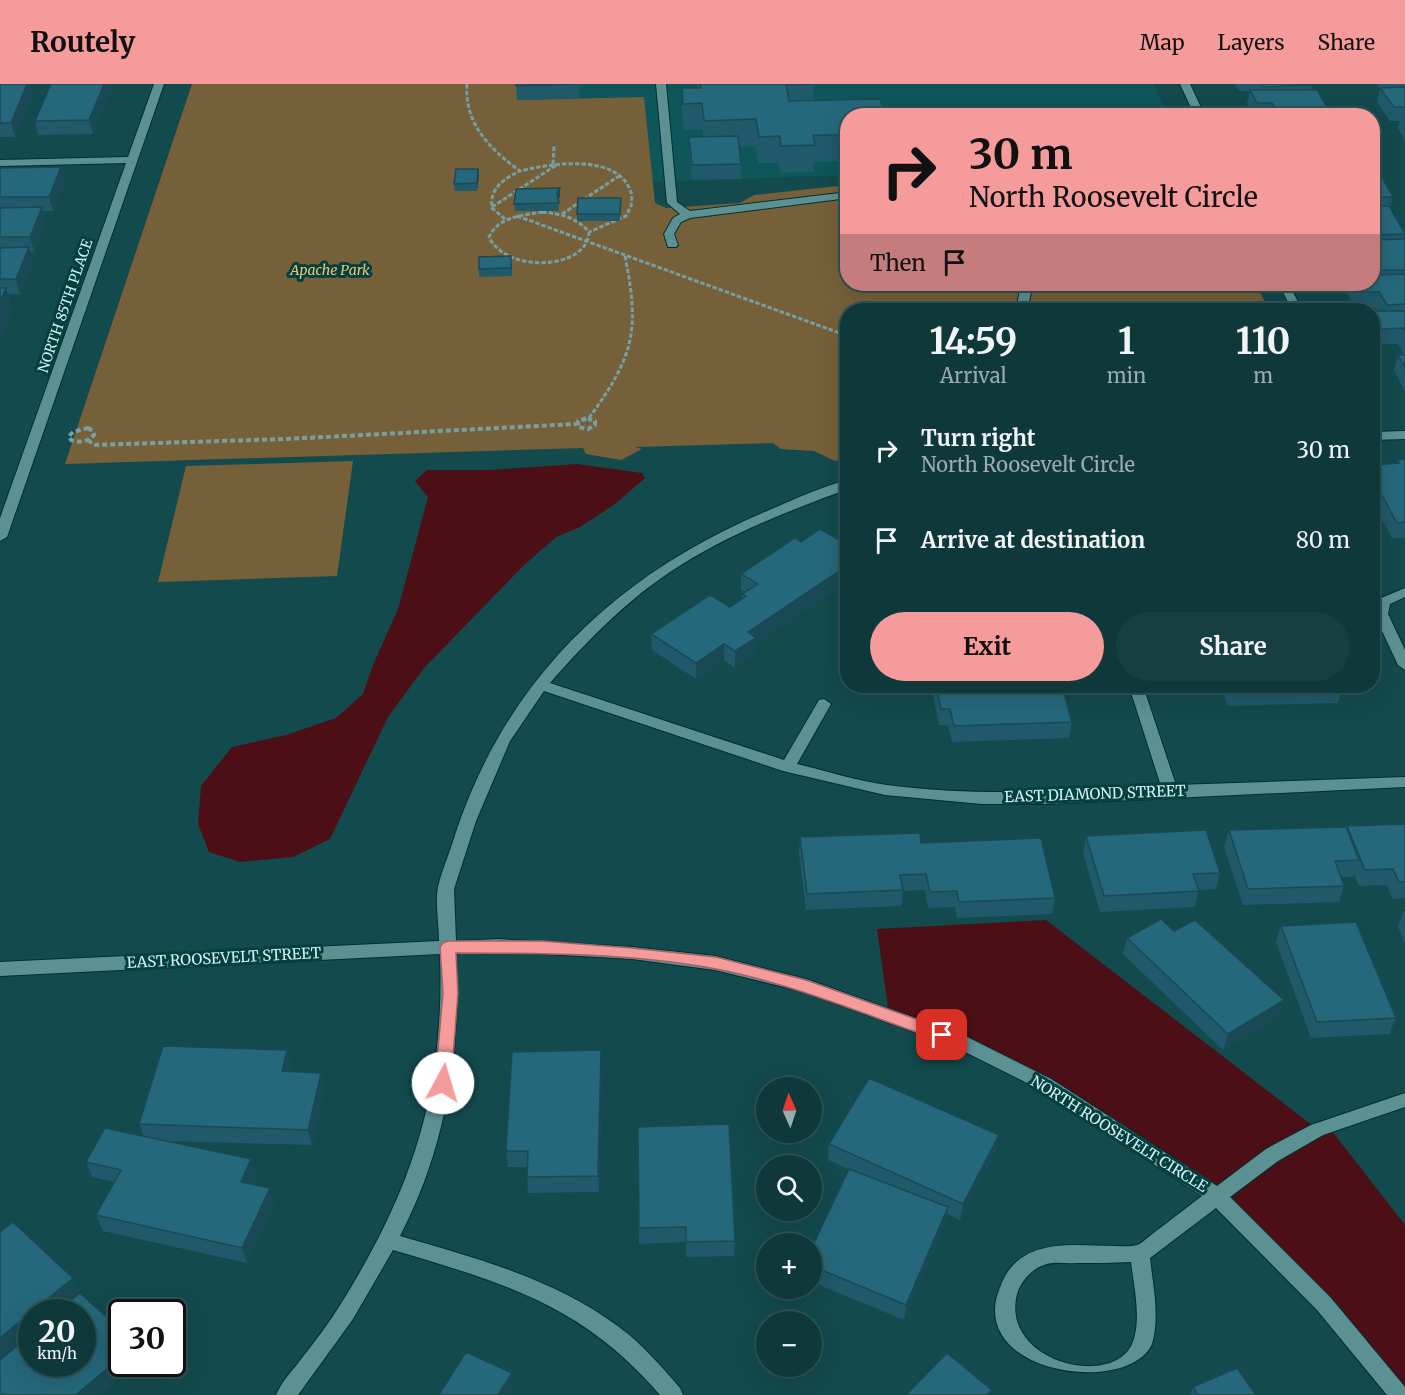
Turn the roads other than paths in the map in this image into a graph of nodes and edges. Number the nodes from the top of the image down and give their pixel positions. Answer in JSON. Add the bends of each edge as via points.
{"nodes":[{"id":1,"x":159,"y":84,"type":"edge"},
{"id":2,"x":661,"y":84,"type":"edge"},
{"id":3,"x":1185,"y":84,"type":"edge"},
{"id":4,"x":1196,"y":108,"type":"edge"},
{"id":5,"x":132,"y":160,"type":"junction"},
{"id":6,"x":0,"y":163,"type":"edge"},
{"id":7,"x":840,"y":196,"type":"edge"},
{"id":8,"x":688,"y":215,"type":"junction"},
{"id":9,"x":672,"y":245,"type":"dead end"},
{"id":10,"x":1405,"y":435,"type":"edge"},
{"id":11,"x":1380,"y":436,"type":"edge"},
{"id":12,"x":840,"y":487,"type":"edge"},
{"id":13,"x":0,"y":537,"type":"edge"},
{"id":14,"x":1405,"y":591,"type":"edge"},
{"id":15,"x":1405,"y":665,"type":"edge"},
{"id":16,"x":540,"y":685,"type":"junction"},
{"id":17,"x":1138,"y":693,"type":"edge"},
{"id":18,"x":824,"y":704,"type":"dead end"},
{"id":19,"x":788,"y":767,"type":"junction"},
{"id":20,"x":1405,"y":782,"type":"edge"},
{"id":21,"x":1170,"y":791,"type":"junction"},
{"id":22,"x":448,"y":947,"type":"junction"},
{"id":23,"x":0,"y":969,"type":"edge"},
{"id":24,"x":1405,"y":1100,"type":"edge"},
{"id":25,"x":1218,"y":1196,"type":"junction"},
{"id":26,"x":390,"y":1241,"type":"junction"},
{"id":27,"x":1140,"y":1254,"type":"junction"},
{"id":28,"x":286,"y":1395,"type":"edge"},
{"id":29,"x":672,"y":1395,"type":"edge"},
{"id":30,"x":1399,"y":1395,"type":"edge"}],
"edges":[{"from":1,"to":5,"type":"street","name":"NORTH 85TH PLACE"},
{"from":2,"to":8,"type":"street","via":[[672,203]]},
{"from":3,"to":4,"type":"street"},
{"from":5,"to":6,"type":"street"},
{"from":5,"to":13,"type":"street","name":"NORTH 85TH PLACE"},
{"from":7,"to":8,"type":"street"},
{"from":8,"to":9,"type":"street","via":[[677,220],[669,234]]},
{"from":10,"to":11,"type":"street"},
{"from":12,"to":16,"type":"street","via":[[711,542],[666,568],[615,607]]},
{"from":14,"to":15,"type":"street","via":[[1384,602],[1381,614]]},
{"from":16,"to":19,"type":"street","name":"EAST DIAMOND STREET"},
{"from":16,"to":22,"type":"street","via":[[508,730],[471,809],[446,890]]},
{"from":17,"to":21,"type":"street"},
{"from":18,"to":19,"type":"street"},
{"from":19,"to":21,"type":"street","name":"EAST DIAMOND STREET","via":[[885,790],[982,798]]},
{"from":20,"to":21,"type":"street","name":"EAST DIAMOND STREET"},
{"from":22,"to":23,"type":"street","name":"EAST ROOSEVELT STREET"},
{"from":22,"to":25,"type":"street","name":"NORTH ROOSEVELT CIRCLE","via":[[542,947],[632,953],[716,963],[806,986],[959,1041],[1045,1084]]},
{"from":22,"to":26,"type":"street","via":[[450,993],[443,1083],[415,1185]]},
{"from":24,"to":25,"type":"street","via":[[1317,1130],[1272,1155]]},
{"from":25,"to":27,"type":"street"},
{"from":25,"to":30,"type":"street","name":"NORTH ROOSEVELT CIRCLE","via":[[1324,1304]]},
{"from":26,"to":28,"type":"street","via":[[362,1292]]},
{"from":26,"to":29,"type":"street","via":[[528,1284],[564,1301],[631,1348]]},
{"from":27,"to":27,"type":"street","via":[[1048,1255],[1029,1263],[1015,1276],[1006,1294],[1010,1334],[1041,1368],[1063,1377],[1087,1380],[1110,1376],[1129,1363],[1141,1347],[1146,1326]]}]}
